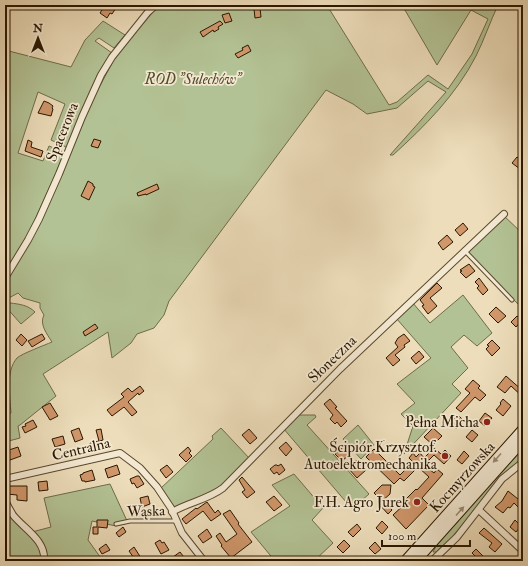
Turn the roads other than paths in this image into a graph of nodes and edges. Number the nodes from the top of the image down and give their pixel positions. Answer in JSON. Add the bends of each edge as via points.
{"nodes":[{"id":1,"x":156,"y":5,"type":"edge"},
{"id":2,"x":504,"y":214,"type":"dead end"},
{"id":3,"x":464,"y":250,"type":"junction"},
{"id":4,"x":5,"y":278,"type":"edge"},
{"id":5,"x":512,"y":300,"type":"dead end"},
{"id":6,"x":523,"y":429,"type":"edge"},
{"id":7,"x":521,"y":445,"type":"edge"},
{"id":8,"x":523,"y":462,"type":"edge"},
{"id":9,"x":5,"y":479,"type":"edge"},
{"id":10,"x":5,"y":500,"type":"edge"},
{"id":11,"x":479,"y":510,"type":"junction"},
{"id":12,"x":172,"y":512,"type":"junction"},
{"id":13,"x":176,"y":521,"type":"junction"},
{"id":14,"x":116,"y":524,"type":"dead end"},
{"id":15,"x":523,"y":551,"type":"edge"},
{"id":16,"x":44,"y":561,"type":"edge"},
{"id":17,"x":204,"y":561,"type":"edge"},
{"id":18,"x":405,"y":561,"type":"edge"},
{"id":19,"x":416,"y":561,"type":"edge"},
{"id":20,"x":432,"y":561,"type":"edge"}],
"edges":[{"from":1,"to":4,"type":"street","name":"Spacerowa","via":[[112,57],[101,75],[39,219]]},
{"from":2,"to":3,"type":"street","name":"Słoneczna"},
{"from":3,"to":5,"type":"lane"},
{"from":3,"to":12,"type":"street","name":"Słoneczna","via":[[340,369],[223,488],[204,500]]},
{"from":6,"to":18,"type":"main road","name":"Kocmyrzowska","one_way":true},
{"from":19,"to":7,"type":"main road","name":"Kocmyrzowska","one_way":true},
{"from":8,"to":11,"type":"street","via":[[502,479]]},
{"from":9,"to":12,"type":"street","name":"Centralna","via":[[120,453],[140,468],[157,487]]},
{"from":10,"to":16,"type":"street","via":[[14,516],[37,539],[42,547]]},
{"from":11,"to":15,"type":"street"},
{"from":11,"to":20,"type":"street","via":[[457,537]]},
{"from":12,"to":13,"type":"street","name":"Centralna"},
{"from":13,"to":14,"type":"lane","name":"Wąska","via":[[130,521]]},
{"from":13,"to":17,"type":"street","name":"Centralna"}]}
